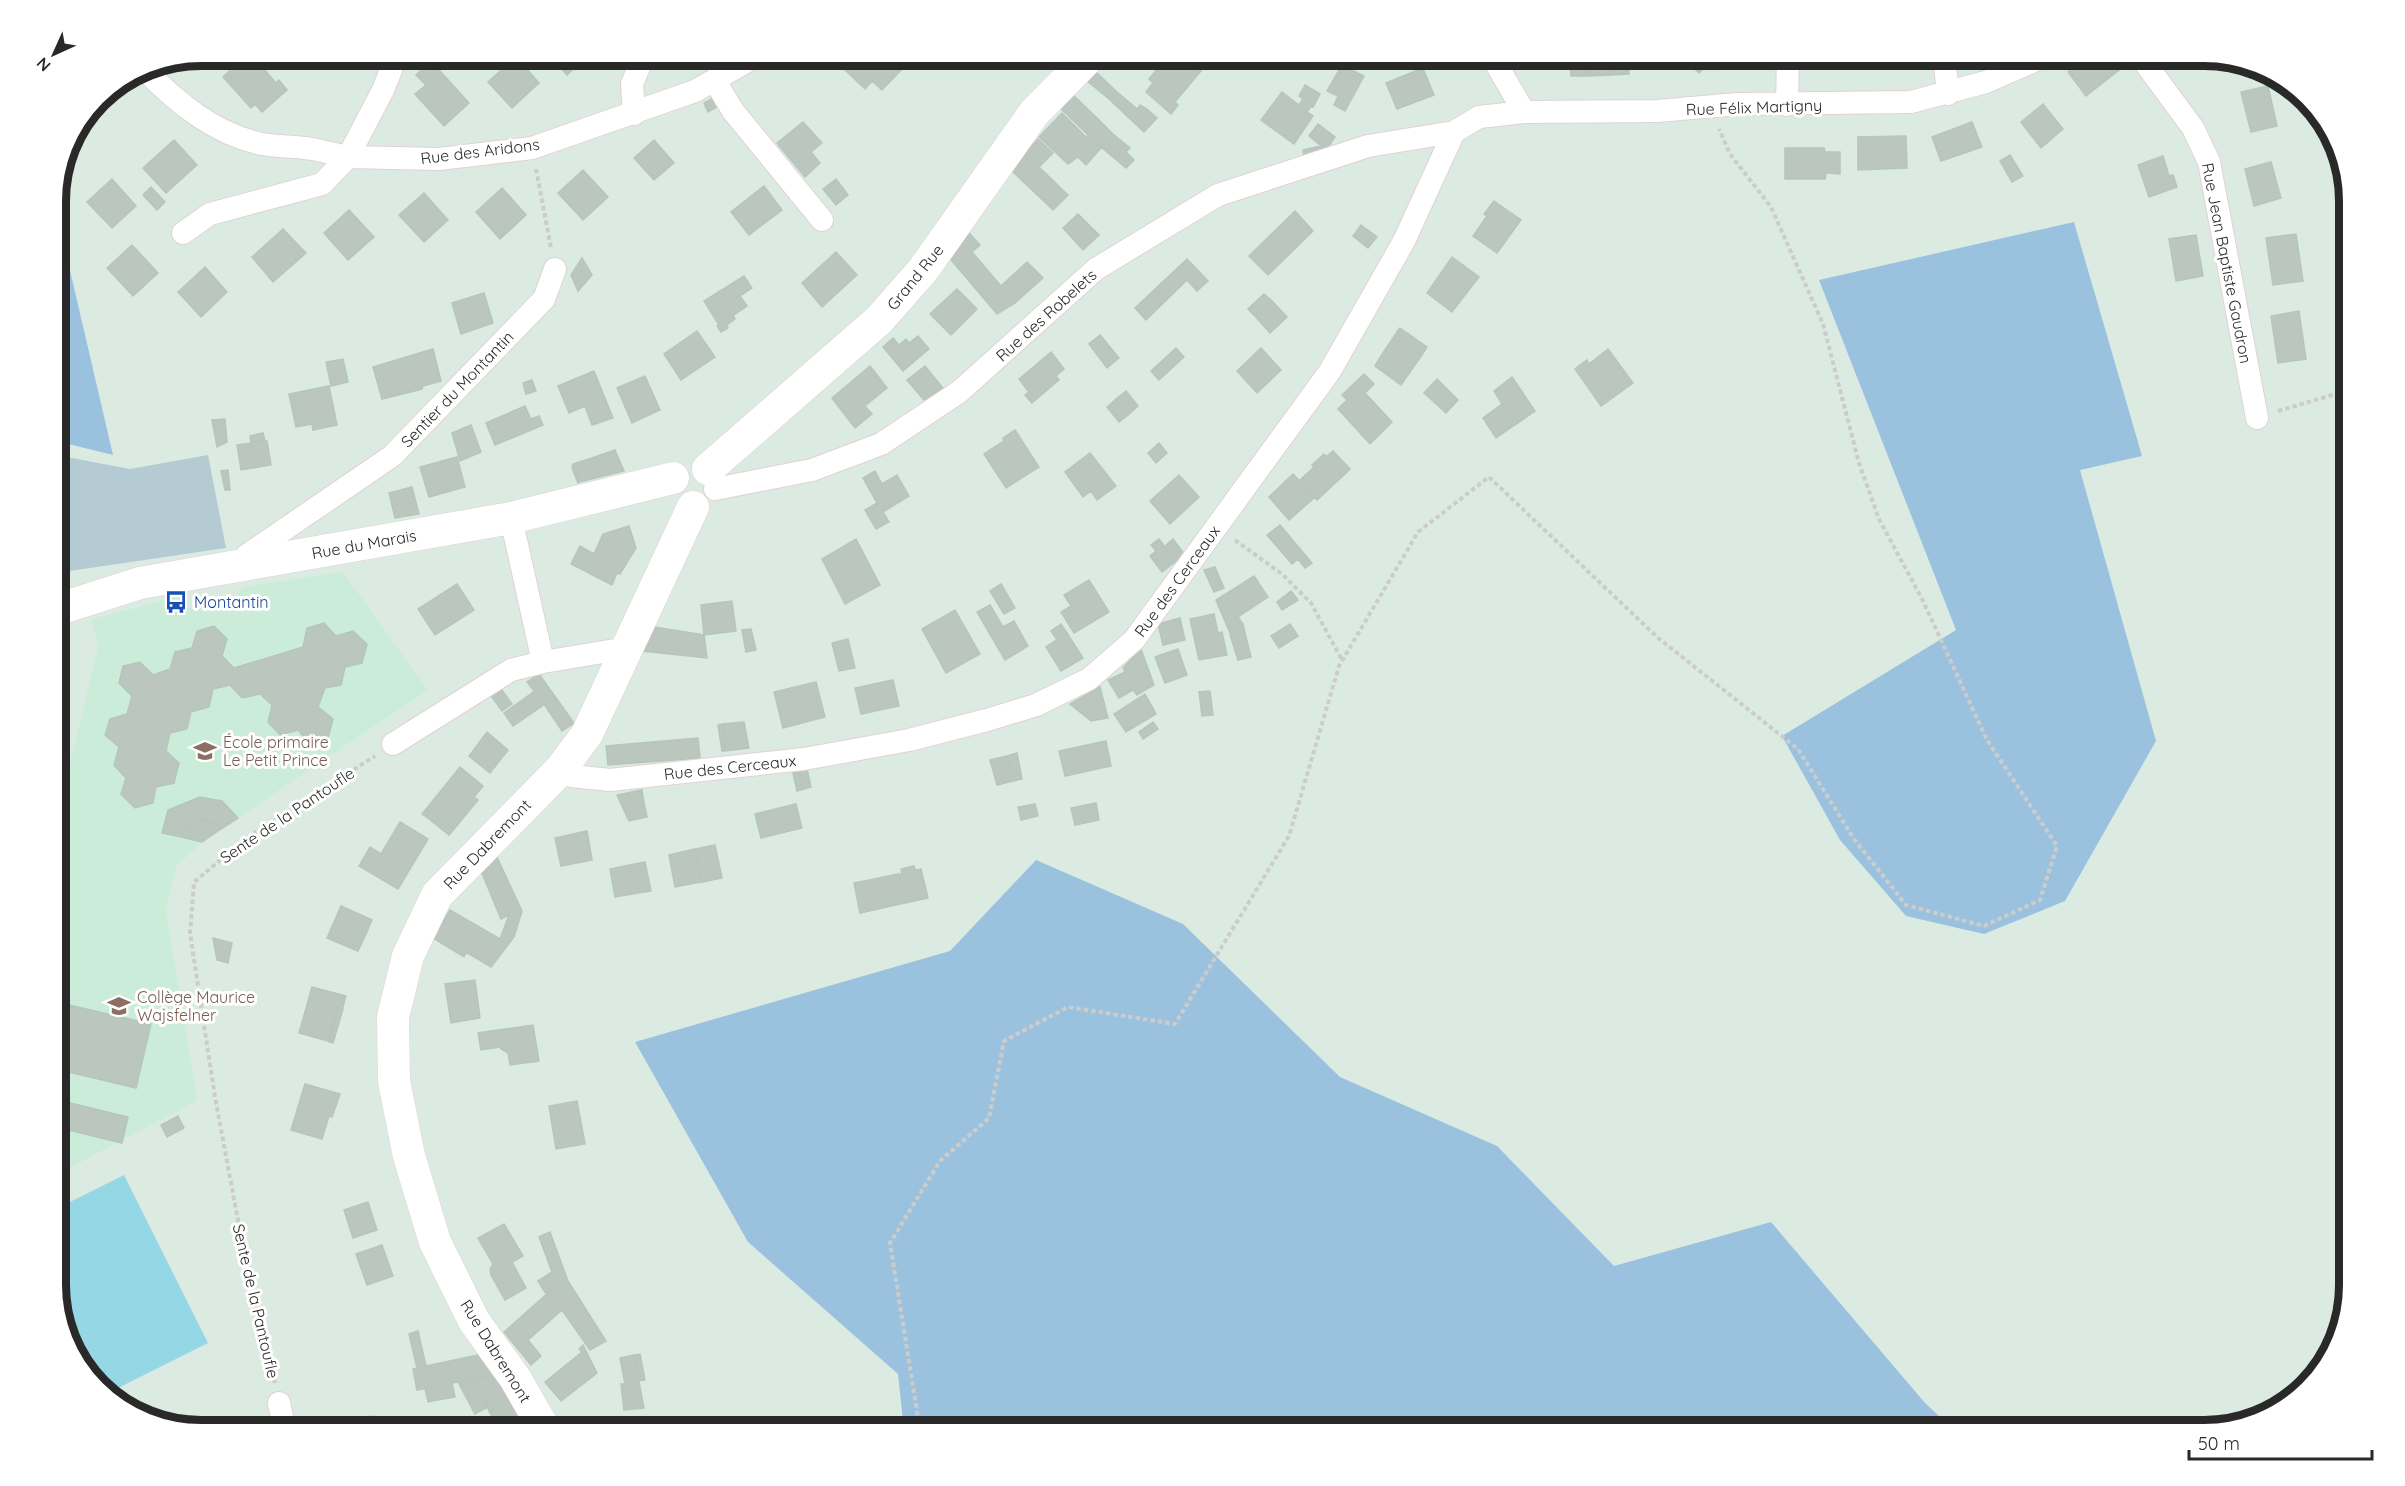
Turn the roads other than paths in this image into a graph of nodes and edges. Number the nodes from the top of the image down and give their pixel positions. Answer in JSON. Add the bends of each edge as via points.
{"nodes":[{"id":1,"x":393,"y":66,"type":"edge"},
{"id":2,"x":640,"y":66,"type":"edge"},
{"id":3,"x":740,"y":66,"type":"edge"},
{"id":4,"x":1081,"y":66,"type":"edge"},
{"id":5,"x":1497,"y":66,"type":"edge"},
{"id":6,"x":1788,"y":66,"type":"edge"},
{"id":7,"x":1945,"y":66,"type":"edge"},
{"id":8,"x":2023,"y":66,"type":"edge"},
{"id":9,"x":2146,"y":66,"type":"edge"},
{"id":10,"x":151,"y":76,"type":"edge"},
{"id":11,"x":714,"y":81,"type":"junction"},
{"id":12,"x":1948,"y":94,"type":"junction"},
{"id":13,"x":1787,"y":105,"type":"junction"},
{"id":14,"x":1524,"y":112,"type":"junction"},
{"id":15,"x":634,"y":114,"type":"junction"},
{"id":16,"x":1454,"y":132,"type":"junction"},
{"id":17,"x":348,"y":157,"type":"junction"},
{"id":18,"x":822,"y":220,"type":"dead end"},
{"id":19,"x":183,"y":233,"type":"dead end"},
{"id":20,"x":555,"y":269,"type":"road end"},
{"id":21,"x":2257,"y":418,"type":"road end"},
{"id":22,"x":705,"y":488,"type":"junction"},
{"id":23,"x":511,"y":518,"type":"junction"},
{"id":24,"x":242,"y":565,"type":"junction"},
{"id":25,"x":66,"y":607,"type":"edge"},
{"id":26,"x":627,"y":648,"type":"junction"},
{"id":27,"x":543,"y":662,"type":"junction"},
{"id":28,"x":393,"y":744,"type":"road end"},
{"id":29,"x":560,"y":770,"type":"junction"},
{"id":30,"x":279,"y":1403,"type":"road end"},
{"id":31,"x":283,"y":1420,"type":"edge"},
{"id":32,"x":539,"y":1420,"type":"edge"}],
"edges":[{"from":1,"to":17,"type":"street"},
{"from":2,"to":15,"type":"street","via":[[632,84]]},
{"from":3,"to":11,"type":"street","name":"Rue des Aridons"},
{"from":4,"to":22,"type":"street","name":"Grand Rue","via":[[1034,113],[923,270],[879,320]]},
{"from":5,"to":14,"type":"street"},
{"from":6,"to":13,"type":"street"},
{"from":7,"to":12,"type":"street"},
{"from":8,"to":12,"type":"street","name":"Rue Félix Martigny"},
{"from":9,"to":21,"type":"street","name":"Rue Jean Baptiste Gaudron","via":[[2193,128],[2209,162]]},
{"from":10,"to":17,"type":"street","name":"Rue des Aridons","via":[[193,113],[222,130],[261,144]]},
{"from":11,"to":15,"type":"street","name":"Rue des Aridons"},
{"from":11,"to":18,"type":"street","via":[[733,111]]},
{"from":12,"to":13,"type":"street","name":"Rue Félix Martigny","via":[[1911,102]]},
{"from":13,"to":14,"type":"street","name":"Rue Félix Martigny"},
{"from":14,"to":16,"type":"street","via":[[1479,117]]},
{"from":15,"to":17,"type":"street","name":"Rue des Aridons","via":[[532,148],[440,159]]},
{"from":16,"to":22,"type":"street","name":"Rue des Robelets","via":[[1368,146],[1218,195],[1096,269],[959,392],[881,444],[812,470]]},
{"from":16,"to":29,"type":"street","name":"Rue des Cerceaux","via":[[1404,241],[1329,371],[1134,640],[1089,679],[1036,705],[987,720],[909,740],[804,759],[610,780],[571,776]]},
{"from":17,"to":19,"type":"street","via":[[322,184],[210,214]]},
{"from":20,"to":24,"type":"street","name":"Sentier du Montantin","via":[[544,299],[392,456],[247,555]]},
{"from":22,"to":23,"type":"street","name":"Rue du Marais","via":[[679,500],[674,494],[673,478]]},
{"from":22,"to":26,"type":"street","name":"Rue Dabremont"},
{"from":23,"to":24,"type":"street","name":"Rue du Marais"},
{"from":23,"to":27,"type":"street"},
{"from":24,"to":25,"type":"street","name":"Rue du Marais","via":[[140,583]]},
{"from":26,"to":27,"type":"street"},
{"from":26,"to":29,"type":"street","name":"Rue Dabremont","via":[[587,734]]},
{"from":27,"to":28,"type":"street","via":[[511,670]]},
{"from":29,"to":32,"type":"street","name":"Rue Dabremont","via":[[437,895],[408,956],[393,1017],[394,1081],[410,1156],[435,1242],[474,1321],[515,1378]]},
{"from":30,"to":31,"type":"street"}]}
